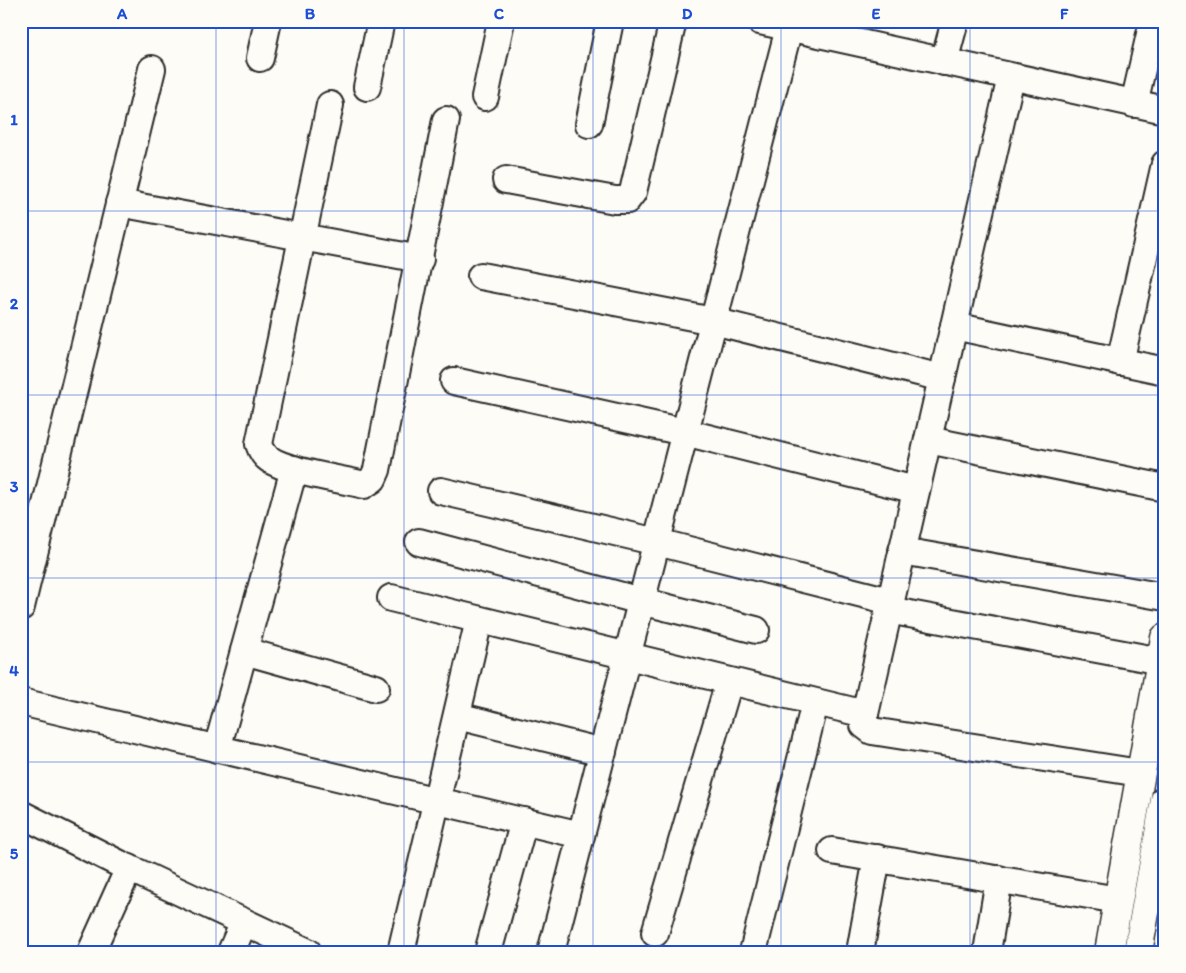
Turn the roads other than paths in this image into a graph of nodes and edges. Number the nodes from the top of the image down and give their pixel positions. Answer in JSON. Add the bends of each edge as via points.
{"nodes":[{"id":1,"x":268,"y":21,"type":"edge"},
{"id":2,"x":380,"y":21,"type":"edge"},
{"id":3,"x":501,"y":21,"type":"edge"},
{"id":4,"x":610,"y":21,"type":"edge"},
{"id":5,"x":673,"y":21,"type":"edge"},
{"id":6,"x":760,"y":21,"type":"edge"},
{"id":7,"x":954,"y":21,"type":"edge"},
{"id":8,"x":1153,"y":21,"type":"edge"},
{"id":9,"x":788,"y":28,"type":"junction"},
{"id":10,"x":260,"y":58,"type":"dead end"},
{"id":11,"x":944,"y":62,"type":"junction"},
{"id":12,"x":152,"y":69,"type":"dead end"},
{"id":13,"x":1012,"y":77,"type":"junction"},
{"id":14,"x":367,"y":87,"type":"dead end"},
{"id":15,"x":485,"y":97,"type":"dead end"},
{"id":16,"x":1134,"y":104,"type":"junction"},
{"id":17,"x":330,"y":105,"type":"dead end"},
{"id":18,"x":1165,"y":110,"type":"edge"},
{"id":19,"x":446,"y":120,"type":"dead end"},
{"id":20,"x":589,"y":124,"type":"dead end"},
{"id":21,"x":1165,"y":164,"type":"edge"},
{"id":22,"x":506,"y":180,"type":"dead end"},
{"id":23,"x":119,"y":203,"type":"junction"},
{"id":24,"x":302,"y":237,"type":"junction"},
{"id":25,"x":420,"y":259,"type":"junction"},
{"id":26,"x":481,"y":276,"type":"dead end"},
{"id":27,"x":713,"y":321,"type":"junction"},
{"id":28,"x":954,"y":326,"type":"junction"},
{"id":29,"x":1120,"y":362,"type":"junction"},
{"id":30,"x":1165,"y":371,"type":"edge"},
{"id":31,"x":942,"y":378,"type":"junction"},
{"id":32,"x":454,"y":381,"type":"dead end"},
{"id":33,"x":684,"y":432,"type":"junction"},
{"id":34,"x":928,"y":440,"type":"junction"},
{"id":35,"x":294,"y":469,"type":"junction"},
{"id":36,"x":1165,"y":488,"type":"edge"},
{"id":37,"x":916,"y":490,"type":"junction"},
{"id":38,"x":440,"y":491,"type":"dead end"},
{"id":39,"x":30,"y":529,"type":"edge"},
{"id":40,"x":419,"y":542,"type":"dead end"},
{"id":41,"x":656,"y":542,"type":"junction"},
{"id":42,"x":902,"y":551,"type":"junction"},
{"id":43,"x":1165,"y":597,"type":"edge"},
{"id":44,"x":391,"y":598,"type":"dead end"},
{"id":45,"x":641,"y":601,"type":"junction"},
{"id":46,"x":889,"y":606,"type":"junction"},
{"id":47,"x":21,"y":607,"type":"edge"},
{"id":48,"x":479,"y":620,"type":"junction"},
{"id":49,"x":756,"y":630,"type":"dead end"},
{"id":50,"x":1163,"y":649,"type":"edge"},
{"id":51,"x":244,"y":651,"type":"junction"},
{"id":52,"x":627,"y":656,"type":"junction"},
{"id":53,"x":729,"y":682,"type":"junction"},
{"id":54,"x":376,"y":688,"type":"dead end"},
{"id":55,"x":1160,"y":691,"type":"edge"},
{"id":56,"x":21,"y":702,"type":"edge"},
{"id":57,"x":815,"y":703,"type":"junction"},
{"id":58,"x":864,"y":714,"type":"junction"},
{"id":59,"x":457,"y":716,"type":"junction"},
{"id":60,"x":217,"y":749,"type":"junction"},
{"id":61,"x":603,"y":752,"type":"junction"},
{"id":62,"x":1140,"y":773,"type":"junction"},
{"id":63,"x":1165,"y":800,"type":"edge"},
{"id":64,"x":437,"y":801,"type":"junction"},
{"id":65,"x":21,"y":814,"type":"edge"},
{"id":66,"x":524,"y":821,"type":"junction"},
{"id":67,"x":581,"y":835,"type":"junction"},
{"id":68,"x":1128,"y":850,"type":"junction"},
{"id":69,"x":832,"y":851,"type":"dead end"},
{"id":70,"x":1160,"y":856,"type":"edge"},
{"id":71,"x":877,"y":858,"type":"junction"},
{"id":72,"x":129,"y":868,"type":"junction"},
{"id":73,"x":999,"y":879,"type":"junction"},
{"id":74,"x":1118,"y":900,"type":"junction"},
{"id":75,"x":244,"y":922,"type":"junction"},
{"id":76,"x":655,"y":933,"type":"dead end"},
{"id":77,"x":91,"y":952,"type":"edge"},
{"id":78,"x":231,"y":952,"type":"edge"},
{"id":79,"x":308,"y":952,"type":"edge"},
{"id":80,"x":400,"y":952,"type":"edge"},
{"id":81,"x":488,"y":952,"type":"edge"},
{"id":82,"x":551,"y":952,"type":"edge"},
{"id":83,"x":753,"y":952,"type":"edge"},
{"id":84,"x":860,"y":952,"type":"edge"},
{"id":85,"x":987,"y":952,"type":"edge"},
{"id":86,"x":1109,"y":952,"type":"edge"},
{"id":87,"x":1138,"y":952,"type":"edge"}],
"edges":[{"from":1,"to":10,"type":"street"},
{"from":2,"to":14,"type":"street"},
{"from":3,"to":15,"type":"street"},
{"from":4,"to":20,"type":"street"},
{"from":5,"to":22,"type":"street","via":[[633,192],[627,200]]},
{"from":6,"to":9,"type":"street"},
{"from":7,"to":11,"type":"street"},
{"from":8,"to":16,"type":"street"},
{"from":9,"to":11,"type":"street"},
{"from":9,"to":27,"type":"street"},
{"from":11,"to":13,"type":"street"},
{"from":12,"to":23,"type":"street"},
{"from":13,"to":16,"type":"street"},
{"from":13,"to":28,"type":"street"},
{"from":16,"to":18,"type":"street"},
{"from":17,"to":24,"type":"street"},
{"from":19,"to":25,"type":"street"},
{"from":21,"to":29,"type":"street"},
{"from":23,"to":24,"type":"street"},
{"from":23,"to":39,"type":"street"},
{"from":24,"to":25,"type":"street"},
{"from":24,"to":35,"type":"street","via":[[259,444],[262,453],[271,460]]},
{"from":25,"to":35,"type":"street","via":[[373,480],[364,484]]},
{"from":26,"to":27,"type":"street"},
{"from":27,"to":31,"type":"street"},
{"from":27,"to":33,"type":"street"},
{"from":28,"to":29,"type":"street"},
{"from":28,"to":31,"type":"street"},
{"from":29,"to":30,"type":"street"},
{"from":31,"to":34,"type":"street"},
{"from":32,"to":33,"type":"street"},
{"from":33,"to":37,"type":"street"},
{"from":33,"to":41,"type":"street"},
{"from":34,"to":36,"type":"street"},
{"from":34,"to":37,"type":"street"},
{"from":35,"to":51,"type":"street"},
{"from":37,"to":42,"type":"street"},
{"from":38,"to":41,"type":"street"},
{"from":39,"to":47,"type":"street"},
{"from":40,"to":45,"type":"street"},
{"from":41,"to":45,"type":"street"},
{"from":41,"to":46,"type":"street"},
{"from":42,"to":43,"type":"street"},
{"from":42,"to":46,"type":"street"},
{"from":44,"to":48,"type":"street"},
{"from":45,"to":49,"type":"street"},
{"from":45,"to":52,"type":"street"},
{"from":46,"to":50,"type":"street"},
{"from":46,"to":58,"type":"street"},
{"from":48,"to":52,"type":"street"},
{"from":48,"to":59,"type":"street"},
{"from":50,"to":55,"type":"street"},
{"from":51,"to":54,"type":"street"},
{"from":51,"to":60,"type":"street"},
{"from":52,"to":53,"type":"street"},
{"from":52,"to":61,"type":"street"},
{"from":53,"to":57,"type":"street"},
{"from":53,"to":76,"type":"street"},
{"from":55,"to":62,"type":"street"},
{"from":56,"to":60,"type":"street"},
{"from":57,"to":58,"type":"street"},
{"from":57,"to":83,"type":"street"},
{"from":58,"to":62,"type":"street","via":[[864,725],[872,731]]},
{"from":59,"to":61,"type":"street"},
{"from":59,"to":64,"type":"street"},
{"from":60,"to":64,"type":"street"},
{"from":61,"to":67,"type":"street"},
{"from":62,"to":68,"type":"street"},
{"from":63,"to":70,"type":"street"},
{"from":64,"to":66,"type":"street"},
{"from":64,"to":80,"type":"street"},
{"from":65,"to":72,"type":"street"},
{"from":66,"to":67,"type":"street"},
{"from":66,"to":81,"type":"street"},
{"from":67,"to":82,"type":"street"},
{"from":68,"to":70,"type":"street"},
{"from":68,"to":74,"type":"street"},
{"from":69,"to":71,"type":"street"},
{"from":70,"to":87,"type":"street"},
{"from":71,"to":73,"type":"street"},
{"from":71,"to":84,"type":"street"},
{"from":72,"to":75,"type":"street"},
{"from":72,"to":77,"type":"street"},
{"from":73,"to":74,"type":"street"},
{"from":73,"to":85,"type":"street"},
{"from":74,"to":86,"type":"street"},
{"from":75,"to":78,"type":"street"},
{"from":75,"to":79,"type":"street"}]}
